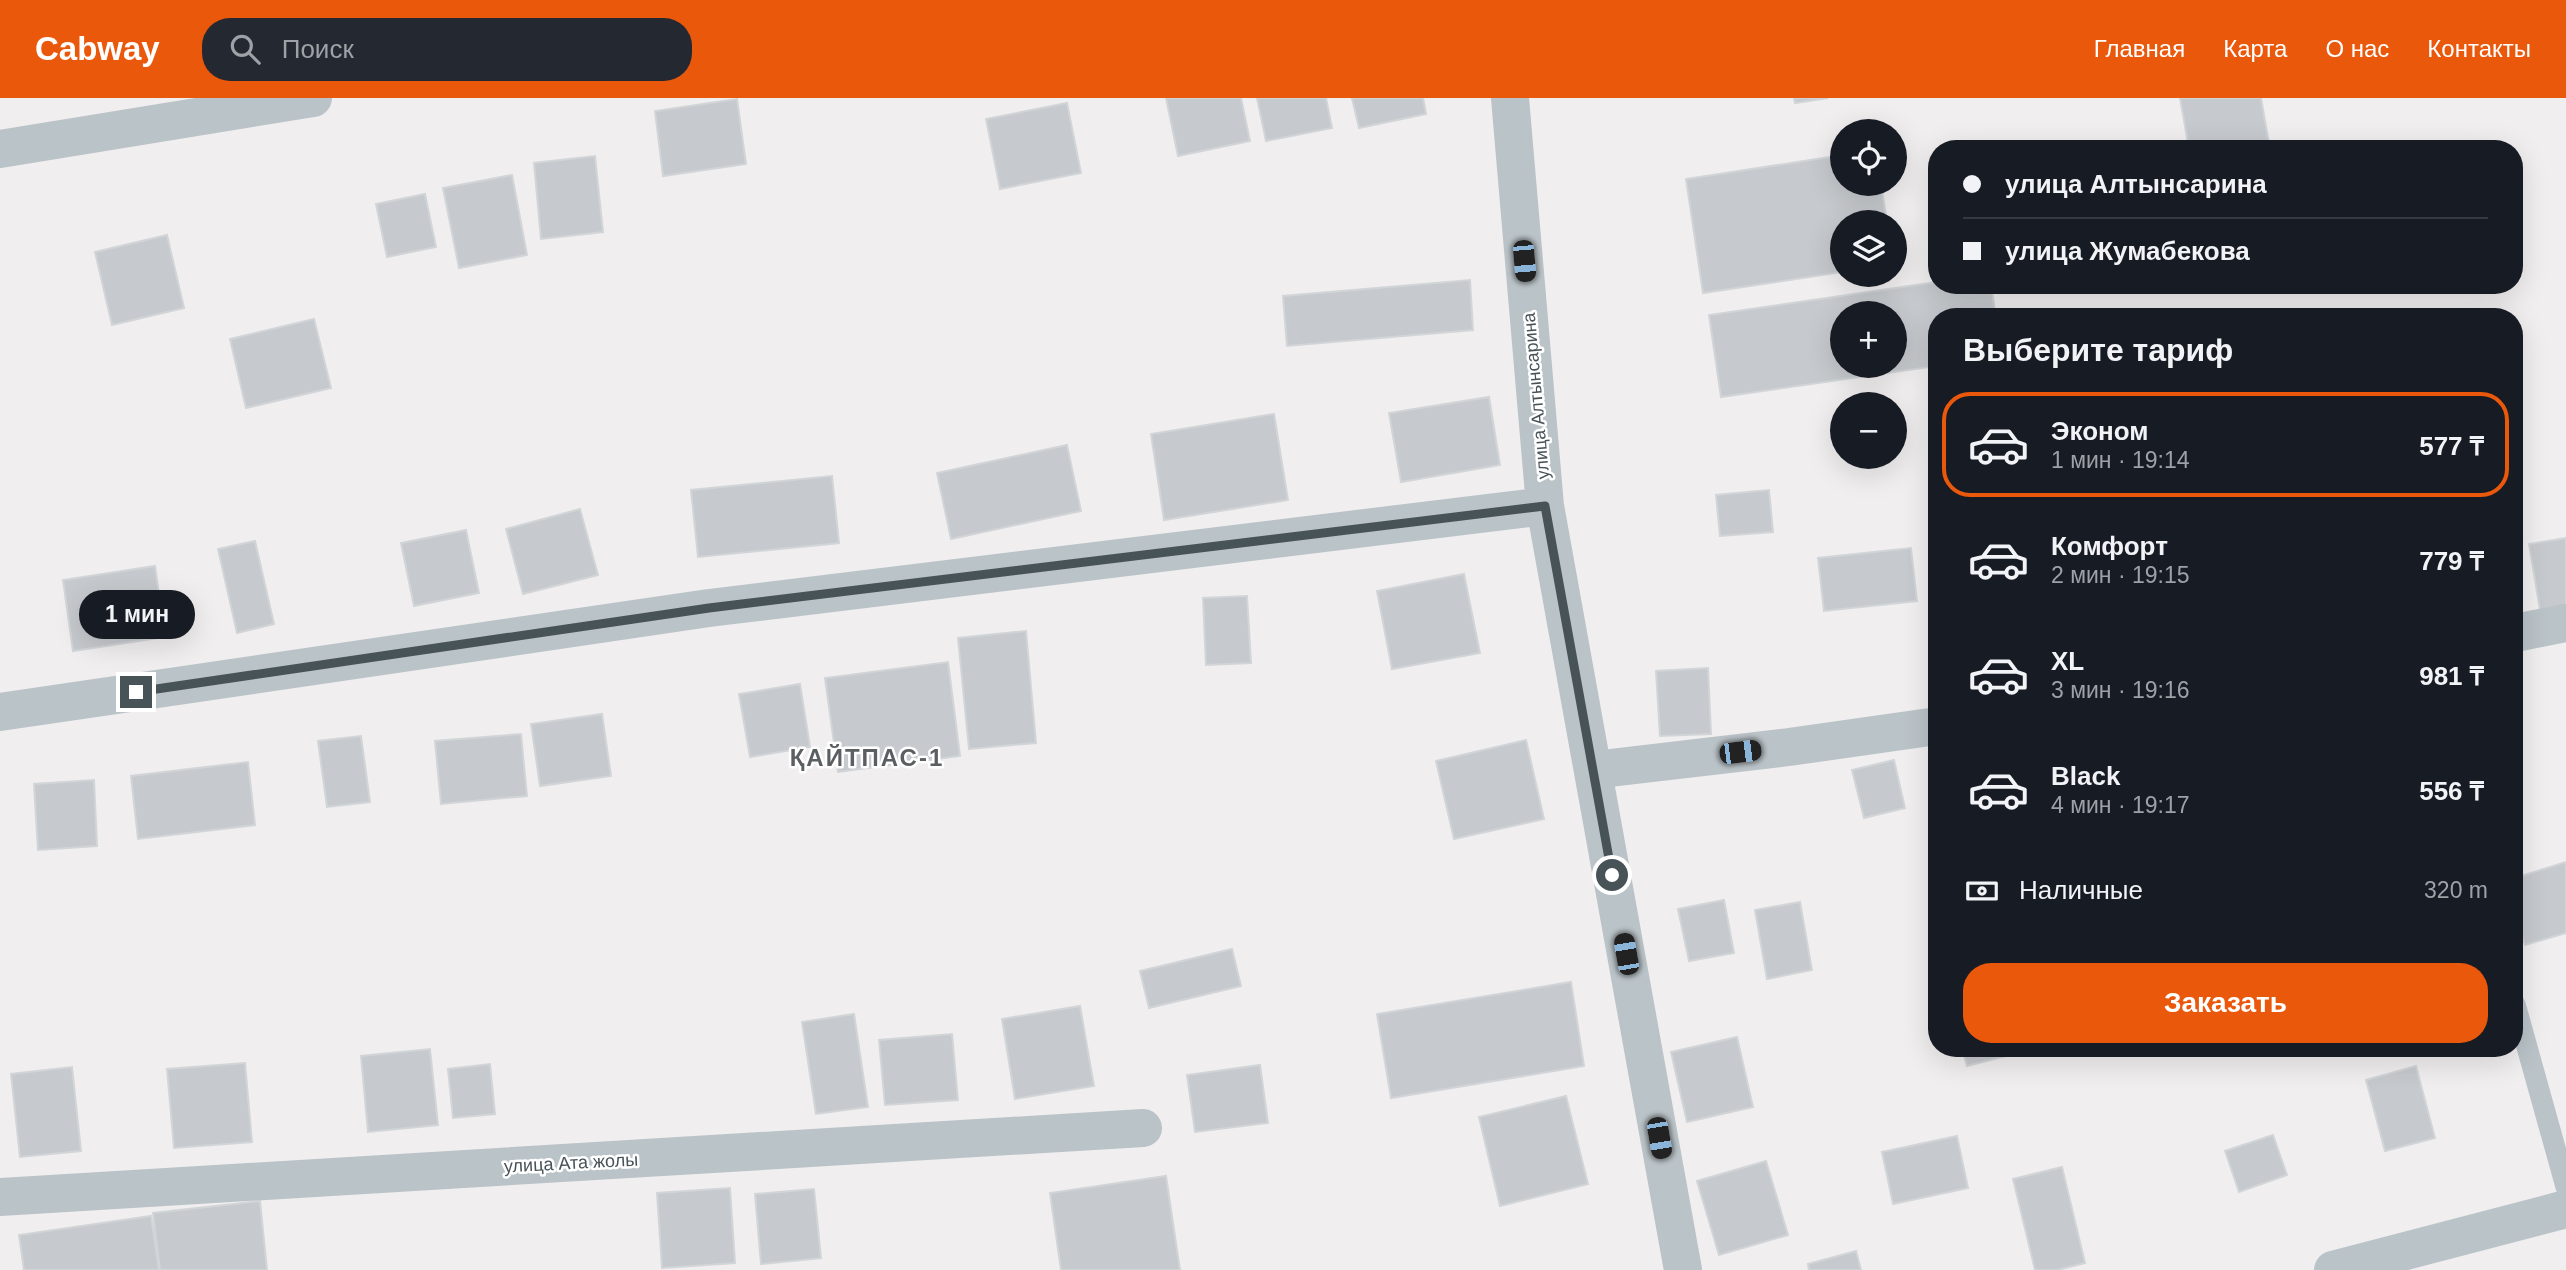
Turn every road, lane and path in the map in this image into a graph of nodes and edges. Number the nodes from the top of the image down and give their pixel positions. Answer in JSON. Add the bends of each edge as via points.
{"nodes":[{"id":1,"x":313,"y":98,"type":"edge"},
{"id":2,"x":1510,"y":98,"type":"edge"},
{"id":3,"x":0,"y":149,"type":"edge"},
{"id":4,"x":1545,"y":506,"type":"junction"},
{"id":5,"x":2566,"y":623,"type":"edge"},
{"id":6,"x":2523,"y":631,"type":"edge"},
{"id":7,"x":0,"y":712,"type":"edge"},
{"id":8,"x":1928,"y":727,"type":"edge"},
{"id":9,"x":1593,"y":770,"type":"junction"},
{"id":10,"x":2523,"y":1033,"type":"edge"},
{"id":11,"x":1143,"y":1128,"type":"dead end"},
{"id":12,"x":2566,"y":1187,"type":"edge"},
{"id":13,"x":0,"y":1197,"type":"edge"},
{"id":14,"x":2566,"y":1209,"type":"edge"},
{"id":15,"x":1683,"y":1270,"type":"edge"},
{"id":16,"x":2333,"y":1270,"type":"edge"}],
"edges":[{"from":1,"to":3,"type":"street"},
{"from":2,"to":4,"type":"street","name":"улица Алтынсарина"},
{"from":4,"to":7,"type":"street","via":[[709,608]]},
{"from":4,"to":9,"type":"street","name":"улица Алтынсарина"},
{"from":5,"to":6,"type":"street"},
{"from":8,"to":9,"type":"street"},
{"from":9,"to":15,"type":"street","name":"улица Алтынсарина"},
{"from":10,"to":12,"type":"lane"},
{"from":11,"to":13,"type":"street","name":"улица Ата жолы"},
{"from":14,"to":16,"type":"street"}]}
